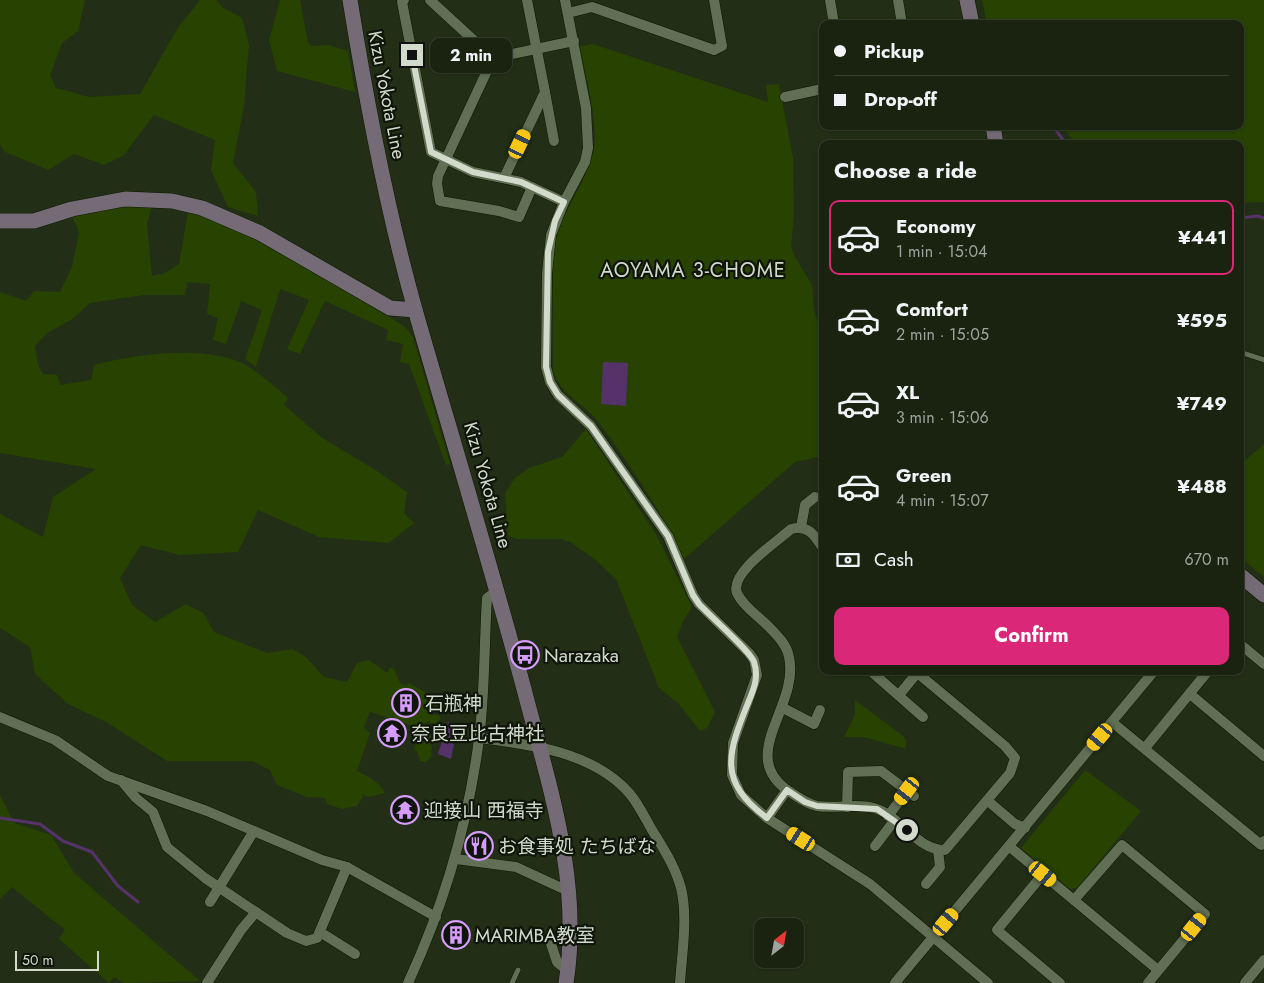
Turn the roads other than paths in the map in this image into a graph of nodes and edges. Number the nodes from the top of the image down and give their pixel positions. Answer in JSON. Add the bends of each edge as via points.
{"nodes":[{"id":1,"x":350,"y":0,"type":"edge"},
{"id":2,"x":404,"y":0,"type":"edge"},
{"id":3,"x":430,"y":0,"type":"edge"},
{"id":4,"x":528,"y":0,"type":"edge"},
{"id":5,"x":565,"y":0,"type":"edge"},
{"id":6,"x":714,"y":0,"type":"edge"},
{"id":7,"x":830,"y":0,"type":"edge"},
{"id":8,"x":898,"y":0,"type":"edge"},
{"id":9,"x":967,"y":0,"type":"edge"},
{"id":10,"x":568,"y":13,"type":"junction"},
{"id":11,"x":833,"y":20,"type":"edge"},
{"id":12,"x":901,"y":20,"type":"edge"},
{"id":13,"x":971,"y":20,"type":"edge"},
{"id":14,"x":574,"y":41,"type":"junction"},
{"id":15,"x":537,"y":49,"type":"junction"},
{"id":16,"x":494,"y":58,"type":"junction"},
{"id":17,"x":819,"y":90,"type":"edge"},
{"id":18,"x":544,"y":92,"type":"junction"},
{"id":19,"x":785,"y":96,"type":"dead end"},
{"id":20,"x":554,"y":141,"type":"dead end"},
{"id":21,"x":446,"y":160,"type":"junction"},
{"id":22,"x":504,"y":178,"type":"junction"},
{"id":23,"x":532,"y":188,"type":"junction"},
{"id":24,"x":564,"y":202,"type":"junction"},
{"id":25,"x":0,"y":221,"type":"edge"},
{"id":26,"x":415,"y":310,"type":"junction"},
{"id":27,"x":1244,"y":353,"type":"edge"},
{"id":28,"x":1264,"y":360,"type":"edge"},
{"id":29,"x":815,"y":497,"type":"dead end"},
{"id":30,"x":801,"y":527,"type":"junction"},
{"id":31,"x":819,"y":543,"type":"edge"},
{"id":32,"x":1244,"y":578,"type":"edge"},
{"id":33,"x":498,"y":590,"type":"junction"},
{"id":34,"x":1264,"y":595,"type":"edge"},
{"id":35,"x":1244,"y":647,"type":"edge"},
{"id":36,"x":1264,"y":664,"type":"edge"},
{"id":37,"x":875,"y":675,"type":"edge"},
{"id":38,"x":914,"y":675,"type":"edge"},
{"id":39,"x":920,"y":675,"type":"edge"},
{"id":40,"x":1151,"y":675,"type":"edge"},
{"id":41,"x":1205,"y":675,"type":"edge"},
{"id":42,"x":1190,"y":694,"type":"junction"},
{"id":43,"x":899,"y":695,"type":"junction"},
{"id":44,"x":783,"y":708,"type":"junction"},
{"id":45,"x":820,"y":710,"type":"dead end"},
{"id":46,"x":923,"y":717,"type":"dead end"},
{"id":47,"x":0,"y":718,"type":"edge"},
{"id":48,"x":1112,"y":722,"type":"junction"},
{"id":49,"x":479,"y":738,"type":"junction"},
{"id":50,"x":539,"y":746,"type":"junction"},
{"id":51,"x":1145,"y":748,"type":"junction"},
{"id":52,"x":1264,"y":756,"type":"edge"},
{"id":53,"x":120,"y":780,"type":"junction"},
{"id":54,"x":787,"y":790,"type":"junction"},
{"id":55,"x":988,"y":801,"type":"junction"},
{"id":56,"x":847,"y":807,"type":"junction"},
{"id":57,"x":767,"y":818,"type":"junction"},
{"id":58,"x":891,"y":819,"type":"junction"},
{"id":59,"x":1025,"y":828,"type":"junction"},
{"id":60,"x":254,"y":831,"type":"junction"},
{"id":61,"x":1264,"y":841,"type":"edge"},
{"id":62,"x":875,"y":846,"type":"dead end"},
{"id":63,"x":1010,"y":847,"type":"junction"},
{"id":64,"x":938,"y":850,"type":"junction"},
{"id":65,"x":456,"y":859,"type":"junction"},
{"id":66,"x":347,"y":867,"type":"junction"},
{"id":67,"x":1043,"y":874,"type":"junction"},
{"id":68,"x":926,"y":884,"type":"dead end"},
{"id":69,"x":219,"y":888,"type":"junction"},
{"id":70,"x":568,"y":891,"type":"junction"},
{"id":71,"x":1074,"y":900,"type":"junction"},
{"id":72,"x":210,"y":902,"type":"dead end"},
{"id":73,"x":256,"y":912,"type":"junction"},
{"id":74,"x":436,"y":917,"type":"junction"},
{"id":75,"x":320,"y":932,"type":"junction"},
{"id":76,"x":934,"y":937,"type":"junction"},
{"id":77,"x":552,"y":944,"type":"dead end"},
{"id":78,"x":355,"y":954,"type":"dead end"},
{"id":79,"x":1264,"y":960,"type":"edge"},
{"id":80,"x":518,"y":970,"type":"dead end"},
{"id":81,"x":1158,"y":970,"type":"junction"},
{"id":82,"x":566,"y":977,"type":"edge"},
{"id":83,"x":207,"y":983,"type":"edge"},
{"id":84,"x":408,"y":983,"type":"edge"},
{"id":85,"x":512,"y":983,"type":"edge"},
{"id":86,"x":680,"y":983,"type":"edge"},
{"id":87,"x":895,"y":983,"type":"edge"},
{"id":88,"x":988,"y":983,"type":"edge"},
{"id":89,"x":1060,"y":983,"type":"edge"},
{"id":90,"x":1148,"y":983,"type":"edge"},
{"id":91,"x":1245,"y":983,"type":"edge"}],
"edges":[{"from":1,"to":26,"type":"main road","name":"Kizu Yokota Line","via":[[384,181]]},
{"from":2,"to":21,"type":"street","via":[[431,152]]},
{"from":3,"to":16,"type":"street"},
{"from":4,"to":15,"type":"street"},
{"from":5,"to":10,"type":"street"},
{"from":6,"to":10,"type":"street","via":[[722,46],[714,50],[592,7]]},
{"from":7,"to":11,"type":"street"},
{"from":8,"to":12,"type":"street"},
{"from":9,"to":13,"type":"main road"},
{"from":10,"to":14,"type":"street"},
{"from":14,"to":15,"type":"street"},
{"from":14,"to":24,"type":"street","via":[[586,108],[588,148]]},
{"from":15,"to":16,"type":"street"},
{"from":15,"to":18,"type":"street"},
{"from":16,"to":21,"type":"street"},
{"from":17,"to":19,"type":"street"},
{"from":18,"to":20,"type":"street"},
{"from":18,"to":22,"type":"street"},
{"from":21,"to":22,"type":"street","via":[[473,172]]},
{"from":21,"to":23,"type":"street","via":[[437,184],[440,201],[519,217]]},
{"from":22,"to":23,"type":"street"},
{"from":23,"to":24,"type":"street"},
{"from":24,"to":57,"type":"street","via":[[555,221],[548,252],[546,367],[550,382],[558,395],[591,426],[668,536],[699,604],[754,660],[757,675],[733,743],[731,766],[741,795]]},
{"from":25,"to":26,"type":"main road","via":[[34,221],[72,209],[125,199],[172,201],[202,208],[260,233],[390,308]]},
{"from":26,"to":33,"type":"main road","name":"Kizu Yokota Line"},
{"from":27,"to":28,"type":"lane"},
{"from":29,"to":30,"type":"street","via":[[805,505]]},
{"from":30,"to":31,"type":"street","via":[[814,534]]},
{"from":30,"to":44,"type":"street","via":[[791,529],[744,570],[736,587],[741,600],[776,634],[789,658],[790,678]]},
{"from":32,"to":34,"type":"main road"},
{"from":33,"to":49,"type":"street","via":[[487,598]]},
{"from":33,"to":50,"type":"main road","name":"Kizu Yokota Line"},
{"from":35,"to":36,"type":"street"},
{"from":37,"to":43,"type":"street"},
{"from":38,"to":43,"type":"street"},
{"from":39,"to":55,"type":"street","via":[[1012,752],[1014,766]]},
{"from":40,"to":48,"type":"street"},
{"from":41,"to":42,"type":"street"},
{"from":42,"to":51,"type":"street"},
{"from":42,"to":52,"type":"street"},
{"from":43,"to":46,"type":"street"},
{"from":44,"to":45,"type":"street","via":[[814,724]]},
{"from":44,"to":54,"type":"street","via":[[768,742],[766,755],[768,769]]},
{"from":47,"to":53,"type":"street","via":[[55,740],[108,776]]},
{"from":48,"to":51,"type":"street"},
{"from":48,"to":59,"type":"street"},
{"from":49,"to":50,"type":"street"},
{"from":49,"to":65,"type":"street"},
{"from":50,"to":70,"type":"main road","name":"Kizu Yokota Line","via":[[558,812]]},
{"from":50,"to":86,"type":"street","via":[[596,769],[619,784],[630,795],[662,846],[681,889]]},
{"from":51,"to":61,"type":"street","via":[[1261,845]]},
{"from":53,"to":60,"type":"street"},
{"from":53,"to":69,"type":"street","via":[[153,812],[167,847]]},
{"from":54,"to":56,"type":"street","via":[[817,806]]},
{"from":54,"to":57,"type":"street"},
{"from":55,"to":59,"type":"street","via":[[1015,824]]},
{"from":55,"to":64,"type":"street","via":[[945,850]]},
{"from":56,"to":58,"type":"street","via":[[877,809]]},
{"from":56,"to":58,"type":"street","via":[[848,772],[881,771],[911,793]]},
{"from":57,"to":76,"type":"street","via":[[870,884]]},
{"from":58,"to":62,"type":"street"},
{"from":58,"to":64,"type":"street"},
{"from":59,"to":63,"type":"street"},
{"from":60,"to":66,"type":"street"},
{"from":60,"to":69,"type":"street"},
{"from":63,"to":67,"type":"street"},
{"from":63,"to":76,"type":"street"},
{"from":64,"to":68,"type":"street","via":[[940,867]]},
{"from":65,"to":70,"type":"street","via":[[516,868]]},
{"from":65,"to":74,"type":"street"},
{"from":66,"to":74,"type":"street"},
{"from":66,"to":75,"type":"street"},
{"from":67,"to":71,"type":"street"},
{"from":67,"to":89,"type":"street","via":[[997,930]]},
{"from":69,"to":72,"type":"street"},
{"from":69,"to":73,"type":"street"},
{"from":70,"to":82,"type":"main road","name":"Kizu Yokota Line","via":[[570,920]]},
{"from":71,"to":81,"type":"street"},
{"from":71,"to":81,"type":"street","via":[[1122,845],[1205,914]]},
{"from":73,"to":75,"type":"street","via":[[306,941],[317,938]]},
{"from":73,"to":83,"type":"street"},
{"from":74,"to":84,"type":"street"},
{"from":75,"to":78,"type":"street"},
{"from":76,"to":87,"type":"street"},
{"from":76,"to":88,"type":"street"},
{"from":77,"to":82,"type":"street"},
{"from":79,"to":91,"type":"street"},
{"from":80,"to":85,"type":"lane"},
{"from":81,"to":90,"type":"street"}]}
